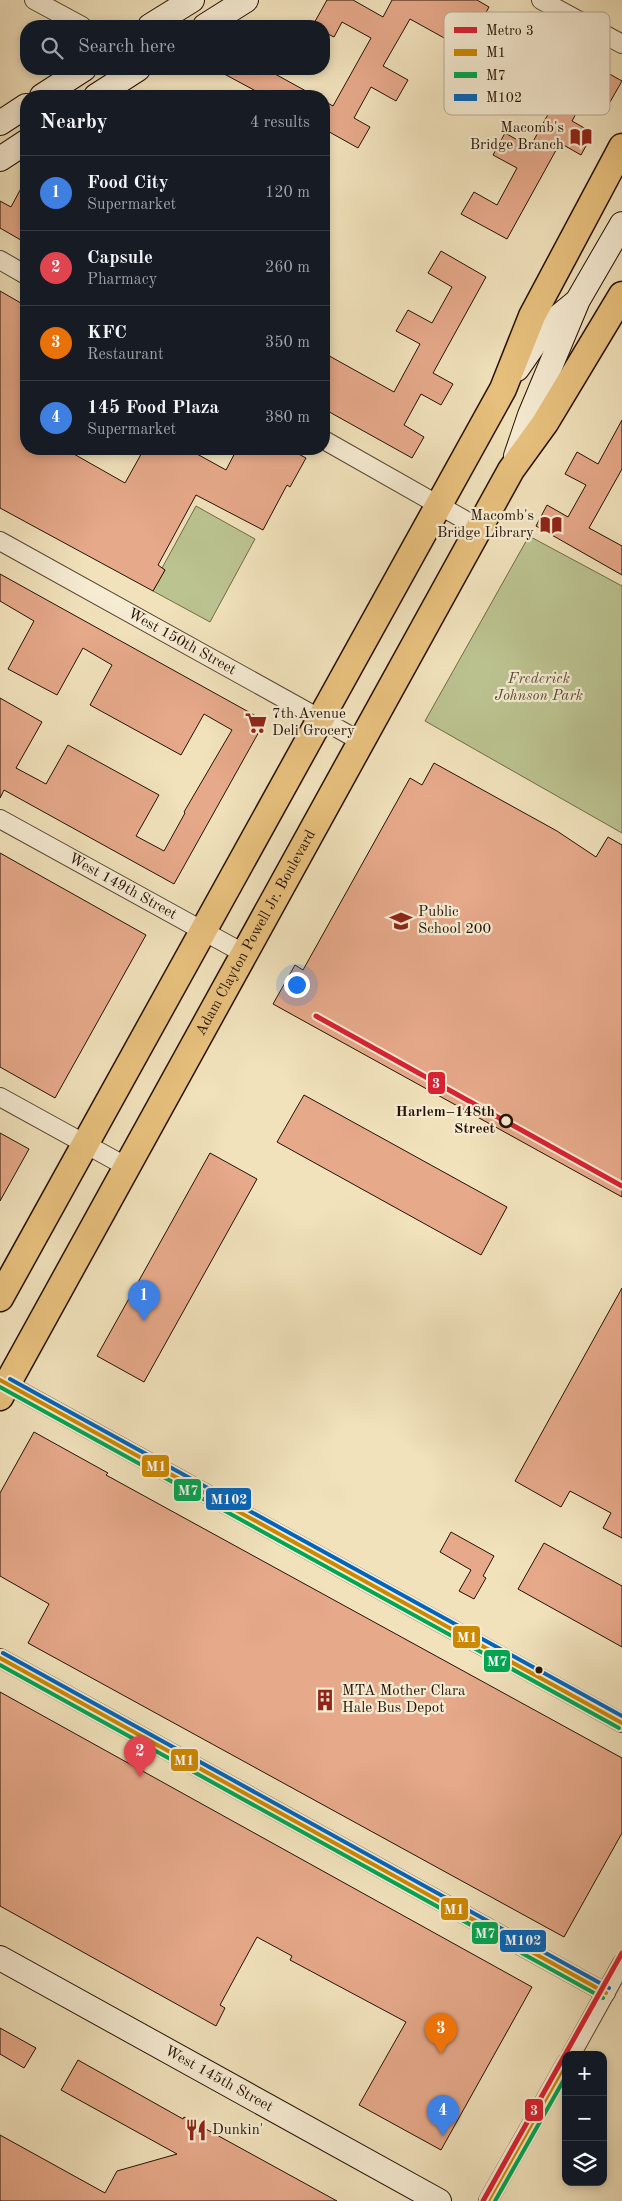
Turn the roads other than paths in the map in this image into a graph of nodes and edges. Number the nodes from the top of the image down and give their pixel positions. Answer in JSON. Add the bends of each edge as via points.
{"nodes":[{"id":1,"x":34,"y":0,"type":"edge"},
{"id":2,"x":192,"y":0,"type":"edge"},
{"id":3,"x":246,"y":0,"type":"edge"},
{"id":4,"x":541,"y":0,"type":"edge"},
{"id":5,"x":563,"y":12,"type":"edge"},
{"id":6,"x":71,"y":20,"type":"edge"},
{"id":7,"x":160,"y":20,"type":"edge"},
{"id":8,"x":214,"y":20,"type":"edge"},
{"id":9,"x":610,"y":37,"type":"edge"},
{"id":10,"x":622,"y":44,"type":"edge"},
{"id":11,"x":75,"y":75,"type":"edge"},
{"id":12,"x":127,"y":75,"type":"edge"},
{"id":13,"x":51,"y":90,"type":"edge"},
{"id":14,"x":105,"y":90,"type":"edge"},
{"id":15,"x":20,"y":110,"type":"edge"},
{"id":16,"x":0,"y":123,"type":"edge"},
{"id":17,"x":20,"y":146,"type":"edge"},
{"id":18,"x":622,"y":147,"type":"edge"},
{"id":19,"x":0,"y":159,"type":"edge"},
{"id":20,"x":622,"y":224,"type":"edge"},
{"id":21,"x":0,"y":260,"type":"edge"},
{"id":22,"x":20,"y":272,"type":"edge"},
{"id":23,"x":622,"y":295,"type":"edge"},
{"id":24,"x":578,"y":300,"type":"junction"},
{"id":25,"x":609,"y":317,"type":"junction"},
{"id":26,"x":503,"y":389,"type":"junction"},
{"id":27,"x":330,"y":443,"type":"edge"},
{"id":28,"x":511,"y":470,"type":"junction"},
{"id":29,"x":438,"y":505,"type":"junction"},
{"id":30,"x":479,"y":528,"type":"junction"},
{"id":31,"x":0,"y":541,"type":"edge"},
{"id":32,"x":320,"y":718,"type":"junction"},
{"id":33,"x":362,"y":742,"type":"junction"},
{"id":34,"x":0,"y":819,"type":"edge"},
{"id":35,"x":202,"y":931,"type":"junction"},
{"id":36,"x":246,"y":954,"type":"junction"},
{"id":37,"x":0,"y":1097,"type":"edge"},
{"id":38,"x":84,"y":1144,"type":"junction"},
{"id":39,"x":127,"y":1167,"type":"junction"},
{"id":40,"x":0,"y":1298,"type":"edge"},
{"id":41,"x":2,"y":1387,"type":"edge"},
{"id":42,"x":0,"y":1658,"type":"edge"},
{"id":43,"x":622,"y":1723,"type":"edge"},
{"id":44,"x":0,"y":1958,"type":"edge"},
{"id":45,"x":622,"y":1964,"type":"edge"},
{"id":46,"x":606,"y":1993,"type":"junction"},
{"id":47,"x":572,"y":2051,"type":"edge"},
{"id":48,"x":562,"y":2070,"type":"edge"},
{"id":49,"x":438,"y":2201,"type":"edge"},
{"id":50,"x":488,"y":2201,"type":"edge"}],
"edges":[{"from":1,"to":6,"type":"street"},
{"from":2,"to":7,"type":"main road"},
{"from":3,"to":8,"type":"main road"},
{"from":4,"to":5,"type":"street"},
{"from":9,"to":10,"type":"street"},
{"from":11,"to":13,"type":"main road"},
{"from":12,"to":14,"type":"main road"},
{"from":15,"to":16,"type":"main road"},
{"from":17,"to":19,"type":"main road"},
{"from":18,"to":26,"type":"main road","name":"Adam Clayton Powell Jr. Boulevard","via":[[532,316]]},
{"from":20,"to":24,"type":"main road","name":"Adam Clayton Powell Jr. Boulevard"},
{"from":21,"to":22,"type":"street"},
{"from":23,"to":25,"type":"main road","name":"Adam Clayton Powell Jr. Boulevard"},
{"from":24,"to":25,"type":"main road"},
{"from":24,"to":26,"type":"main road","name":"Adam Clayton Powell Jr. Boulevard","via":[[547,326]]},
{"from":24,"to":28,"type":"main road","name":"Adam Clayton Powell Jr. Boulevard"},
{"from":25,"to":28,"type":"main road","name":"Adam Clayton Powell Jr. Boulevard","via":[[545,423]]},
{"from":26,"to":29,"type":"main road","name":"Adam Clayton Powell Jr. Boulevard"},
{"from":27,"to":29,"type":"street"},
{"from":28,"to":30,"type":"main road","name":"Adam Clayton Powell Jr. Boulevard"},
{"from":29,"to":30,"type":"street"},
{"from":29,"to":32,"type":"main road","name":"Adam Clayton Powell Jr. Boulevard"},
{"from":30,"to":33,"type":"main road","name":"Adam Clayton Powell Jr. Boulevard"},
{"from":31,"to":32,"type":"street","name":"West 150th Street"},
{"from":32,"to":33,"type":"street","name":"West 150th Street"},
{"from":32,"to":35,"type":"main road","name":"Adam Clayton Powell Jr. Boulevard"},
{"from":33,"to":36,"type":"main road","name":"Adam Clayton Powell Jr. Boulevard"},
{"from":34,"to":35,"type":"street","name":"West 149th Street"},
{"from":35,"to":36,"type":"street","name":"West 149th Street"},
{"from":35,"to":38,"type":"main road","name":"Adam Clayton Powell Jr. Boulevard"},
{"from":36,"to":39,"type":"main road","name":"Adam Clayton Powell Jr. Boulevard"},
{"from":37,"to":38,"type":"street"},
{"from":38,"to":39,"type":"street"},
{"from":38,"to":40,"type":"main road","name":"Adam Clayton Powell Jr. Boulevard"},
{"from":39,"to":41,"type":"main road","name":"Adam Clayton Powell Jr. Boulevard"},
{"from":41,"to":43,"type":"street"},
{"from":42,"to":46,"type":"street"},
{"from":44,"to":49,"type":"main road","name":"West 145th Street"},
{"from":45,"to":46,"type":"street"},
{"from":46,"to":47,"type":"street"},
{"from":48,"to":50,"type":"street"}]}
